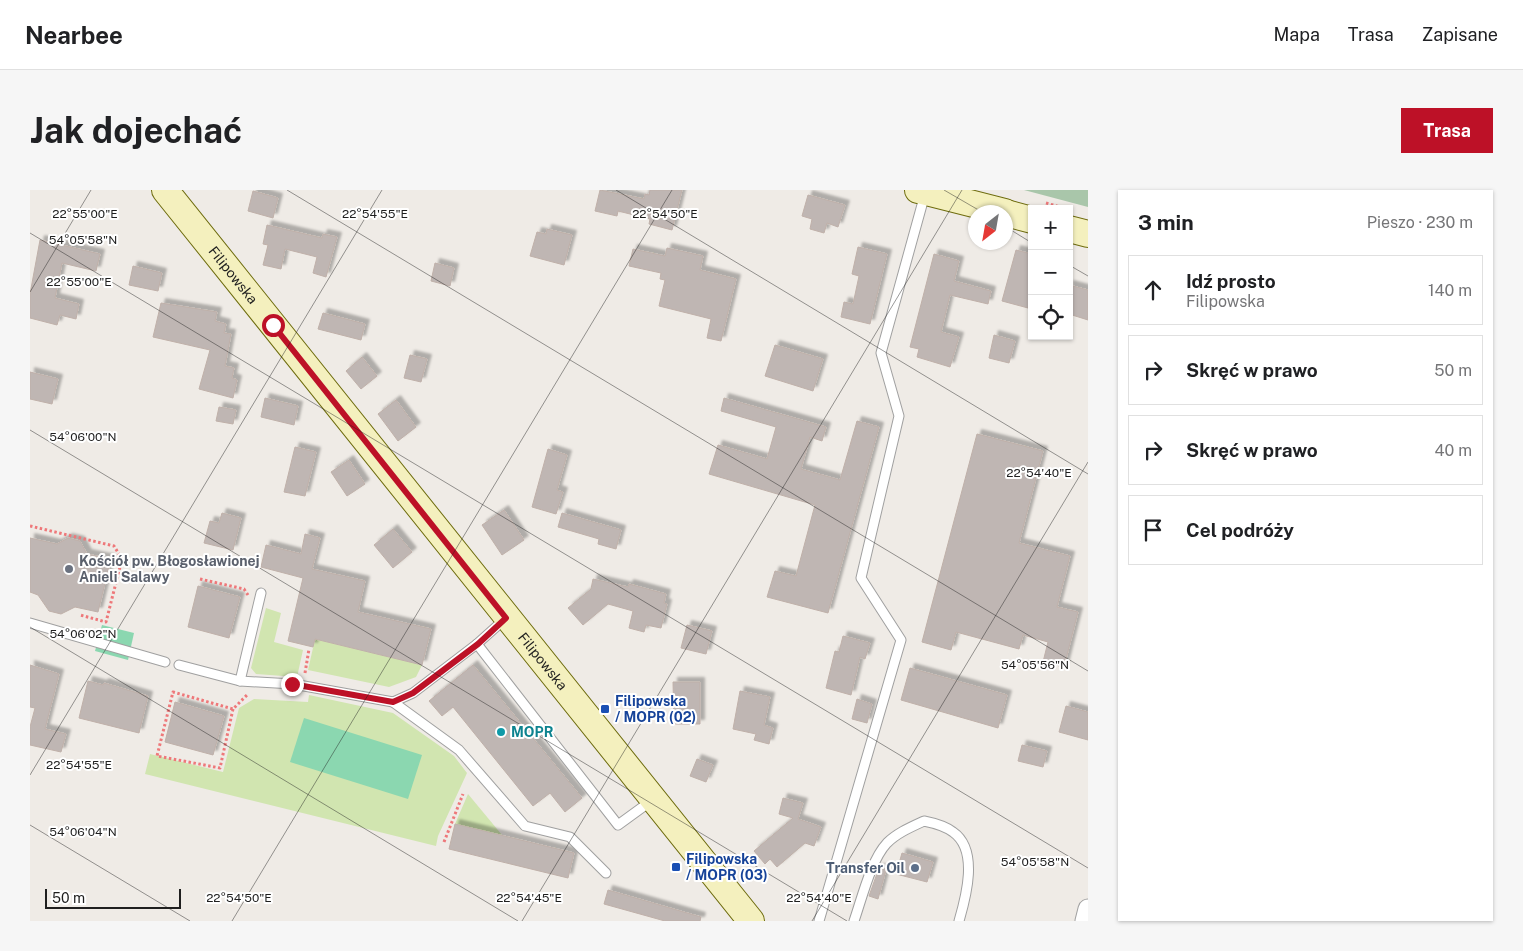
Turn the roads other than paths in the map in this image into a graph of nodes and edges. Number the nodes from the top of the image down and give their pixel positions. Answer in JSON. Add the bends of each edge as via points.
{"nodes":[{"id":1,"x":165,"y":190,"type":"edge"},
{"id":2,"x":922,"y":191,"type":"edge"},
{"id":3,"x":975,"y":205,"type":"edge"},
{"id":4,"x":1013,"y":215,"type":"edge"},
{"id":5,"x":1028,"y":219,"type":"edge"},
{"id":6,"x":1073,"y":230,"type":"edge"},
{"id":7,"x":1088,"y":234,"type":"edge"},
{"id":8,"x":261,"y":593,"type":"dead end"},
{"id":9,"x":506,"y":618,"type":"junction"},
{"id":10,"x":30,"y":623,"type":"edge"},
{"id":11,"x":478,"y":644,"type":"junction"},
{"id":12,"x":165,"y":662,"type":"dead end"},
{"id":13,"x":179,"y":665,"type":"dead end"},
{"id":14,"x":240,"y":681,"type":"junction"},
{"id":15,"x":393,"y":702,"type":"junction"},
{"id":16,"x":653,"y":800,"type":"junction"},
{"id":17,"x":606,"y":873,"type":"dead end"},
{"id":18,"x":1088,"y":910,"type":"edge"},
{"id":19,"x":750,"y":921,"type":"edge"},
{"id":20,"x":819,"y":921,"type":"edge"},
{"id":21,"x":854,"y":921,"type":"edge"},
{"id":22,"x":959,"y":921,"type":"edge"},
{"id":23,"x":1085,"y":921,"type":"edge"}],
"edges":[{"from":1,"to":9,"type":"street","name":"Filipowska"},
{"from":2,"to":3,"type":"street"},
{"from":2,"to":20,"type":"lane","via":[[881,353],[899,416],[861,578],[901,640]]},
{"from":4,"to":5,"type":"street"},
{"from":6,"to":7,"type":"street"},
{"from":8,"to":14,"type":"lane"},
{"from":9,"to":11,"type":"lane"},
{"from":9,"to":16,"type":"street","name":"Filipowska"},
{"from":10,"to":12,"type":"lane"},
{"from":11,"to":15,"type":"lane","via":[[413,693]]},
{"from":11,"to":16,"type":"lane","via":[[618,825]]},
{"from":13,"to":14,"type":"lane"},
{"from":14,"to":15,"type":"lane","via":[[292,684]]},
{"from":15,"to":17,"type":"lane","via":[[459,750],[525,826],[570,837]]},
{"from":16,"to":19,"type":"street","name":"Filipowska"},
{"from":18,"to":23,"type":"street"},
{"from":21,"to":22,"type":"lane","via":[[877,857],[898,834],[924,821],[955,832],[965,848],[968,889]]}]}
